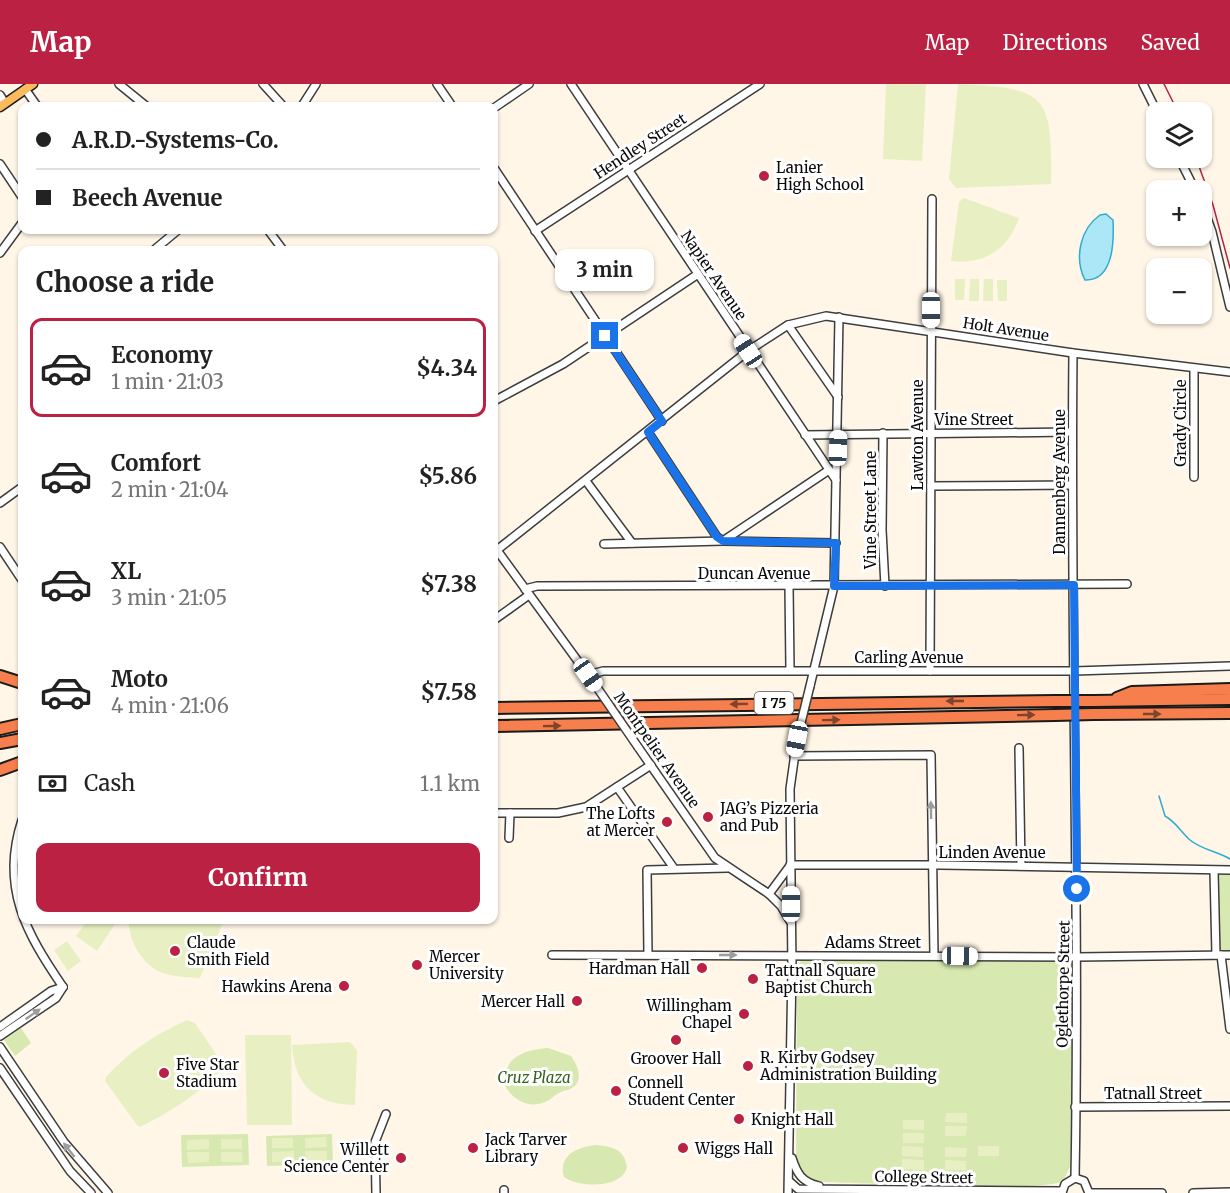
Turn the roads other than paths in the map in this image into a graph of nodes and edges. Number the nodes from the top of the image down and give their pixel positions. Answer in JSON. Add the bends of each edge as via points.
{"nodes":[{"id":1,"x":263,"y":84,"type":"edge"},
{"id":2,"x":316,"y":84,"type":"edge"},
{"id":3,"x":437,"y":84,"type":"edge"},
{"id":4,"x":530,"y":84,"type":"edge"},
{"id":5,"x":571,"y":84,"type":"edge"},
{"id":6,"x":760,"y":84,"type":"edge"},
{"id":7,"x":1143,"y":84,"type":"edge"},
{"id":8,"x":121,"y":85,"type":"edge"},
{"id":9,"x":29,"y":86,"type":"edge"},
{"id":10,"x":2,"y":102,"type":"edge"},
{"id":11,"x":35,"y":102,"type":"edge"},
{"id":12,"x":141,"y":102,"type":"edge"},
{"id":13,"x":279,"y":102,"type":"edge"},
{"id":14,"x":305,"y":102,"type":"edge"},
{"id":15,"x":449,"y":102,"type":"edge"},
{"id":16,"x":1152,"y":102,"type":"edge"},
{"id":17,"x":498,"y":105,"type":"edge"},
{"id":18,"x":0,"y":164,"type":"edge"},
{"id":19,"x":629,"y":171,"type":"junction"},
{"id":20,"x":498,"y":174,"type":"edge"},
{"id":21,"x":18,"y":191,"type":"edge"},
{"id":22,"x":932,"y":199,"type":"dead end"},
{"id":23,"x":18,"y":228,"type":"edge"},
{"id":24,"x":535,"y":231,"type":"junction"},
{"id":25,"x":173,"y":234,"type":"edge"},
{"id":26,"x":1212,"y":235,"type":"edge"},
{"id":27,"x":159,"y":246,"type":"edge"},
{"id":28,"x":0,"y":253,"type":"edge"},
{"id":29,"x":698,"y":274,"type":"junction"},
{"id":30,"x":1230,"y":307,"type":"edge"},
{"id":31,"x":839,"y":317,"type":"junction"},
{"id":32,"x":788,"y":325,"type":"junction"},
{"id":33,"x":931,"y":331,"type":"junction"},
{"id":34,"x":605,"y":336,"type":"junction"},
{"id":35,"x":748,"y":351,"type":"junction"},
{"id":36,"x":1073,"y":353,"type":"junction"},
{"id":37,"x":1194,"y":369,"type":"junction"},
{"id":38,"x":1230,"y":372,"type":"edge"},
{"id":39,"x":838,"y":398,"type":"junction"},
{"id":40,"x":498,"y":399,"type":"edge"},
{"id":41,"x":662,"y":421,"type":"junction"},
{"id":42,"x":648,"y":432,"type":"junction"},
{"id":43,"x":1072,"y":432,"type":"junction"},
{"id":44,"x":883,"y":433,"type":"junction"},
{"id":45,"x":931,"y":433,"type":"junction"},
{"id":46,"x":838,"y":434,"type":"junction"},
{"id":47,"x":805,"y":435,"type":"junction"},
{"id":48,"x":829,"y":471,"type":"junction"},
{"id":49,"x":1194,"y":477,"type":"dead end"},
{"id":50,"x":836,"y":480,"type":"junction"},
{"id":51,"x":586,"y":481,"type":"junction"},
{"id":52,"x":1072,"y":485,"type":"junction"},
{"id":53,"x":931,"y":486,"type":"junction"},
{"id":54,"x":18,"y":491,"type":"edge"},
{"id":55,"x":0,"y":503,"type":"edge"},
{"id":56,"x":723,"y":541,"type":"junction"},
{"id":57,"x":604,"y":543,"type":"dead end"},
{"id":58,"x":632,"y":543,"type":"junction"},
{"id":59,"x":836,"y":543,"type":"junction"},
{"id":60,"x":498,"y":546,"type":"edge"},
{"id":61,"x":0,"y":547,"type":"edge"},
{"id":62,"x":498,"y":552,"type":"edge"},
{"id":63,"x":18,"y":574,"type":"edge"},
{"id":64,"x":1127,"y":584,"type":"dead end"},
{"id":65,"x":931,"y":585,"type":"junction"},
{"id":66,"x":1074,"y":585,"type":"junction"},
{"id":67,"x":789,"y":586,"type":"junction"},
{"id":68,"x":834,"y":586,"type":"junction"},
{"id":69,"x":885,"y":586,"type":"junction"},
{"id":70,"x":527,"y":592,"type":"junction"},
{"id":71,"x":498,"y":617,"type":"edge"},
{"id":72,"x":1230,"y":666,"type":"edge"},
{"id":73,"x":789,"y":670,"type":"junction"},
{"id":74,"x":815,"y":670,"type":"junction"},
{"id":75,"x":1074,"y":670,"type":"junction"},
{"id":76,"x":930,"y":671,"type":"junction"},
{"id":77,"x":588,"y":675,"type":"junction"},
{"id":78,"x":0,"y":676,"type":"edge"},
{"id":79,"x":18,"y":682,"type":"edge"},
{"id":80,"x":1230,"y":689,"type":"edge"},
{"id":81,"x":1230,"y":699,"type":"edge"},
{"id":82,"x":1110,"y":700,"type":"junction"},
{"id":83,"x":498,"y":708,"type":"edge"},
{"id":84,"x":1230,"y":714,"type":"edge"},
{"id":85,"x":1076,"y":718,"type":"joint"},
{"id":86,"x":18,"y":725,"type":"edge"},
{"id":87,"x":498,"y":726,"type":"edge"},
{"id":88,"x":0,"y":729,"type":"edge"},
{"id":89,"x":18,"y":740,"type":"edge"},
{"id":90,"x":0,"y":743,"type":"edge"},
{"id":91,"x":1019,"y":748,"type":"dead end"},
{"id":92,"x":794,"y":756,"type":"junction"},
{"id":93,"x":18,"y":763,"type":"edge"},
{"id":94,"x":651,"y":765,"type":"junction"},
{"id":95,"x":0,"y":770,"type":"edge"},
{"id":96,"x":617,"y":787,"type":"junction"},
{"id":97,"x":498,"y":813,"type":"edge"},
{"id":98,"x":510,"y":813,"type":"junction"},
{"id":99,"x":18,"y":828,"type":"edge"},
{"id":100,"x":509,"y":837,"type":"dead end"},
{"id":101,"x":790,"y":865,"type":"junction"},
{"id":102,"x":932,"y":865,"type":"junction"},
{"id":103,"x":1021,"y":866,"type":"junction"},
{"id":104,"x":1077,"y":866,"type":"junction"},
{"id":105,"x":674,"y":867,"type":"junction"},
{"id":106,"x":728,"y":867,"type":"junction"},
{"id":107,"x":1230,"y":870,"type":"edge"},
{"id":108,"x":1214,"y":871,"type":"junction"},
{"id":109,"x":769,"y":894,"type":"junction"},
{"id":110,"x":18,"y":920,"type":"edge"},
{"id":111,"x":20,"y":924,"type":"edge"},
{"id":112,"x":791,"y":924,"type":"junction"},
{"id":113,"x":552,"y":955,"type":"dead end"},
{"id":114,"x":648,"y":955,"type":"junction"},
{"id":115,"x":934,"y":955,"type":"junction"},
{"id":116,"x":1218,"y":955,"type":"junction"},
{"id":117,"x":1230,"y":955,"type":"edge"},
{"id":118,"x":792,"y":956,"type":"junction"},
{"id":119,"x":1077,"y":957,"type":"junction"},
{"id":120,"x":63,"y":987,"type":"junction"},
{"id":121,"x":0,"y":1027,"type":"edge"},
{"id":122,"x":1230,"y":1029,"type":"edge"},
{"id":123,"x":0,"y":1036,"type":"edge"},
{"id":124,"x":0,"y":1047,"type":"edge"},
{"id":125,"x":0,"y":1068,"type":"edge"},
{"id":126,"x":1230,"y":1106,"type":"edge"},
{"id":127,"x":1075,"y":1107,"type":"junction"},
{"id":128,"x":386,"y":1114,"type":"dead end"},
{"id":129,"x":789,"y":1149,"type":"junction"},
{"id":130,"x":1075,"y":1178,"type":"junction"},
{"id":131,"x":789,"y":1181,"type":"junction"},
{"id":132,"x":834,"y":1189,"type":"junction"},
{"id":133,"x":934,"y":1192,"type":"edge"},
{"id":134,"x":1062,"y":1192,"type":"edge"},
{"id":135,"x":1230,"y":1192,"type":"edge"},
{"id":136,"x":91,"y":1193,"type":"edge"},
{"id":137,"x":108,"y":1193,"type":"edge"},
{"id":138,"x":376,"y":1193,"type":"edge"},
{"id":139,"x":788,"y":1193,"type":"edge"},
{"id":140,"x":1089,"y":1193,"type":"edge"},
{"id":141,"x":1162,"y":1193,"type":"edge"},
{"id":142,"x":1193,"y":1193,"type":"edge"}],
"edges":[{"from":1,"to":13,"type":"street"},
{"from":2,"to":14,"type":"street"},
{"from":3,"to":15,"type":"street"},
{"from":4,"to":17,"type":"street"},
{"from":5,"to":19,"type":"street","name":"Napier Avenue"},
{"from":6,"to":19,"type":"street","name":"Hendley Street"},
{"from":7,"to":16,"type":"street"},
{"from":8,"to":12,"type":"street"},
{"from":9,"to":10,"type":"main road"},
{"from":9,"to":11,"type":"street"},
{"from":18,"to":21,"type":"street"},
{"from":19,"to":24,"type":"street","name":"Hendley Street"},
{"from":19,"to":29,"type":"street","name":"Napier Avenue"},
{"from":20,"to":24,"type":"street"},
{"from":22,"to":33,"type":"street","name":"Lawton Avenue"},
{"from":23,"to":28,"type":"street"},
{"from":24,"to":34,"type":"street"},
{"from":25,"to":27,"type":"street"},
{"from":26,"to":30,"type":"street"},
{"from":29,"to":34,"type":"street"},
{"from":29,"to":35,"type":"street","name":"Napier Avenue"},
{"from":31,"to":32,"type":"street","name":"Holt Avenue","via":[[813,317]]},
{"from":31,"to":33,"type":"street","name":"Holt Avenue"},
{"from":31,"to":39,"type":"street"},
{"from":32,"to":35,"type":"street","name":"Holt Avenue"},
{"from":32,"to":39,"type":"street"},
{"from":33,"to":36,"type":"street","name":"Holt Avenue"},
{"from":33,"to":45,"type":"street","name":"Lawton Avenue"},
{"from":34,"to":40,"type":"street"},
{"from":34,"to":41,"type":"street"},
{"from":35,"to":41,"type":"street","name":"Holt Avenue"},
{"from":35,"to":47,"type":"street","name":"Napier Avenue"},
{"from":36,"to":37,"type":"street","name":"Holt Avenue"},
{"from":36,"to":43,"type":"street","name":"Dannenberg Avenue"},
{"from":37,"to":38,"type":"street","name":"Holt Avenue"},
{"from":37,"to":49,"type":"street","name":"Grady Circle"},
{"from":39,"to":46,"type":"street"},
{"from":41,"to":42,"type":"street","name":"Holt Avenue"},
{"from":42,"to":51,"type":"street","name":"Holt Avenue"},
{"from":42,"to":56,"type":"street"},
{"from":43,"to":45,"type":"street","name":"Vine Street"},
{"from":43,"to":52,"type":"street","name":"Dannenberg Avenue"},
{"from":44,"to":45,"type":"street","name":"Vine Street"},
{"from":44,"to":46,"type":"street","name":"Vine Street"},
{"from":44,"to":69,"type":"street","name":"Vine Street Lane"},
{"from":45,"to":53,"type":"street","name":"Lawton Avenue"},
{"from":46,"to":47,"type":"street","name":"Vine Street"},
{"from":46,"to":50,"type":"street"},
{"from":47,"to":48,"type":"street","name":"Napier Avenue"},
{"from":48,"to":50,"type":"street","name":"Napier Avenue"},
{"from":48,"to":56,"type":"street"},
{"from":50,"to":59,"type":"street"},
{"from":51,"to":58,"type":"street"},
{"from":51,"to":60,"type":"street","name":"Holt Avenue"},
{"from":52,"to":53,"type":"street"},
{"from":52,"to":66,"type":"street","name":"Dannenberg Avenue"},
{"from":53,"to":65,"type":"street","name":"Lawton Avenue"},
{"from":54,"to":55,"type":"street"},
{"from":56,"to":58,"type":"street"},
{"from":56,"to":59,"type":"street"},
{"from":57,"to":58,"type":"street"},
{"from":59,"to":68,"type":"street"},
{"from":61,"to":63,"type":"street"},
{"from":62,"to":70,"type":"street","name":"Montpelier Avenue"},
{"from":64,"to":66,"type":"street","name":"Duncan Avenue"},
{"from":65,"to":66,"type":"street","name":"Duncan Avenue"},
{"from":65,"to":69,"type":"street","name":"Duncan Avenue"},
{"from":65,"to":76,"type":"street","name":"Lawton Avenue"},
{"from":66,"to":75,"type":"street","name":"Dannenberg Avenue"},
{"from":67,"to":68,"type":"street","name":"Duncan Avenue"},
{"from":67,"to":70,"type":"street","name":"Duncan Avenue","via":[[537,586]]},
{"from":67,"to":73,"type":"street"},
{"from":68,"to":69,"type":"street","name":"Duncan Avenue"},
{"from":68,"to":74,"type":"street"},
{"from":70,"to":71,"type":"street","name":"Duncan Avenue"},
{"from":70,"to":77,"type":"street","name":"Montpelier Avenue"},
{"from":72,"to":75,"type":"street","name":"Carling Avenue"},
{"from":73,"to":74,"type":"street","name":"Carling Avenue"},
{"from":73,"to":77,"type":"street","name":"Carling Avenue","via":[[603,671]]},
{"from":74,"to":76,"type":"street","name":"Carling Avenue"},
{"from":74,"to":92,"type":"street","bridge":true},
{"from":75,"to":76,"type":"street","name":"Carling Avenue"},
{"from":75,"to":85,"type":"street","name":"Dannenberg Avenue"},
{"from":77,"to":94,"type":"street","name":"Montpelier Avenue","bridge":true},
{"from":78,"to":79,"type":"highway"},
{"from":80,"to":82,"type":"highway","via":[[1132,692]]},
{"from":81,"to":82,"type":"highway","number":"I 75"},
{"from":82,"to":83,"type":"highway","number":"I 75","one_way":true,"bridge":true},
{"from":87,"to":84,"type":"highway","number":"I 75","one_way":true,"bridge":true},
{"from":85,"to":104,"type":"street","name":"Oglethorpe Street"},
{"from":86,"to":88,"type":"highway"},
{"from":89,"to":90,"type":"highway"},
{"from":91,"to":103,"type":"street"},
{"from":92,"to":101,"type":"street"},
{"from":102,"to":92,"type":"street","one_way":true,"via":[[931,755]]},
{"from":93,"to":95,"type":"highway"},
{"from":94,"to":96,"type":"street"},
{"from":94,"to":106,"type":"street","name":"Montpelier Avenue","via":[[715,858]]},
{"from":96,"to":98,"type":"street","via":[[586,807],[558,813]]},
{"from":96,"to":105,"type":"street"},
{"from":97,"to":98,"type":"street"},
{"from":98,"to":100,"type":"street"},
{"from":99,"to":110,"type":"street","via":[[6,860],[9,900]]},
{"from":101,"to":102,"type":"street","name":"Linden Avenue"},
{"from":101,"to":109,"type":"street"},
{"from":101,"to":112,"type":"street"},
{"from":102,"to":103,"type":"street","name":"Linden Avenue"},
{"from":102,"to":115,"type":"street"},
{"from":103,"to":104,"type":"street","name":"Linden Avenue"},
{"from":104,"to":108,"type":"street","name":"Linden Avenue"},
{"from":104,"to":119,"type":"street","name":"Oglethorpe Street"},
{"from":105,"to":106,"type":"street"},
{"from":105,"to":114,"type":"street","via":[[647,870]]},
{"from":106,"to":109,"type":"street","name":"Montpelier Avenue"},
{"from":107,"to":108,"type":"street","name":"Linden Avenue"},
{"from":108,"to":116,"type":"street"},
{"from":109,"to":112,"type":"street","name":"Montpelier Avenue"},
{"from":111,"to":120,"type":"street"},
{"from":112,"to":118,"type":"street"},
{"from":113,"to":114,"type":"street","name":"Adams Street"},
{"from":114,"to":118,"type":"street","name":"Adams Street","one_way":true},
{"from":115,"to":118,"type":"street","name":"Adams Street"},
{"from":115,"to":119,"type":"street","name":"Adams Street"},
{"from":116,"to":117,"type":"street","name":"Adams Street"},
{"from":116,"to":119,"type":"street","name":"Adams Street"},
{"from":116,"to":122,"type":"street"},
{"from":118,"to":129,"type":"street"},
{"from":119,"to":127,"type":"street","name":"Oglethorpe Street"},
{"from":120,"to":121,"type":"street","via":[[51,991]]},
{"from":123,"to":120,"type":"street","one_way":true,"via":[[56,998]]},
{"from":137,"to":124,"type":"street","one_way":true,"via":[[64,1142]]},
{"from":125,"to":136,"type":"street","via":[[63,1162]]},
{"from":126,"to":127,"type":"street","name":"Tatnall Street"},
{"from":127,"to":130,"type":"street","name":"Oglethorpe Street"},
{"from":128,"to":138,"type":"street","via":[[375,1142]]},
{"from":129,"to":131,"type":"street"},
{"from":129,"to":132,"type":"street","via":[[804,1181]]},
{"from":130,"to":134,"type":"street","via":[[1066,1182]]},
{"from":130,"to":140,"type":"street","via":[[1086,1184]]},
{"from":131,"to":132,"type":"street","name":"College Street","via":[[795,1188]]},
{"from":131,"to":139,"type":"street"},
{"from":132,"to":133,"type":"street","name":"College Street"},
{"from":133,"to":134,"type":"street","name":"College Street"},
{"from":135,"to":142,"type":"street"},
{"from":140,"to":141,"type":"street"}]}
